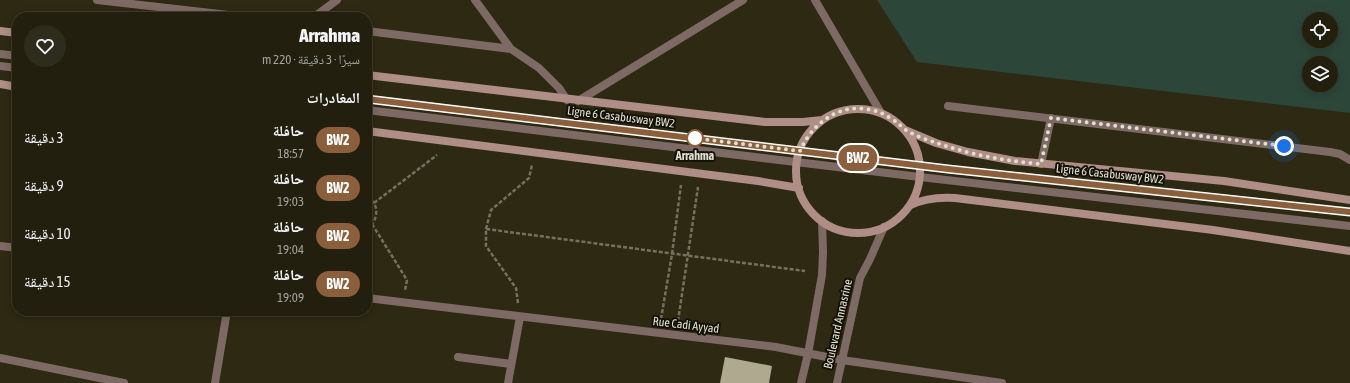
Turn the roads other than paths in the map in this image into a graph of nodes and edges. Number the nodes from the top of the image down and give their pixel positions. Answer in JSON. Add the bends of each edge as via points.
{"nodes":[{"id":1,"x":97,"y":0,"type":"edge"},
{"id":2,"x":337,"y":0,"type":"edge"},
{"id":3,"x":475,"y":0,"type":"edge"},
{"id":4,"x":744,"y":0,"type":"edge"},
{"id":5,"x":815,"y":0,"type":"edge"},
{"id":6,"x":202,"y":12,"type":"edge"},
{"id":7,"x":321,"y":12,"type":"edge"},
{"id":8,"x":0,"y":31,"type":"edge"},
{"id":9,"x":12,"y":32,"type":"edge"},
{"id":10,"x":372,"y":32,"type":"edge"},
{"id":11,"x":511,"y":49,"type":"junction"},
{"id":12,"x":0,"y":54,"type":"edge"},
{"id":13,"x":12,"y":55,"type":"edge"},
{"id":14,"x":0,"y":66,"type":"edge"},
{"id":15,"x":12,"y":67,"type":"edge"},
{"id":16,"x":372,"y":77,"type":"edge"},
{"id":17,"x":0,"y":84,"type":"edge"},
{"id":18,"x":12,"y":85,"type":"edge"},
{"id":19,"x":372,"y":100,"type":"edge"},
{"id":20,"x":567,"y":100,"type":"junction"},
{"id":21,"x":578,"y":101,"type":"junction"},
{"id":22,"x":948,"y":106,"type":"dead end"},
{"id":23,"x":372,"y":111,"type":"edge"},
{"id":24,"x":881,"y":113,"type":"junction"},
{"id":25,"x":1051,"y":118,"type":"junction"},
{"id":26,"x":822,"y":120,"type":"junction"},
{"id":27,"x":905,"y":130,"type":"junction"},
{"id":28,"x":372,"y":132,"type":"edge"},
{"id":29,"x":800,"y":151,"type":"junction"},
{"id":30,"x":1350,"y":160,"type":"edge"},
{"id":31,"x":797,"y":162,"type":"junction"},
{"id":32,"x":1041,"y":164,"type":"junction"},
{"id":33,"x":920,"y":166,"type":"junction"},
{"id":34,"x":920,"y":177,"type":"junction"},
{"id":35,"x":799,"y":188,"type":"junction"},
{"id":36,"x":1350,"y":200,"type":"edge"},
{"id":37,"x":911,"y":205,"type":"junction"},
{"id":38,"x":1350,"y":212,"type":"edge"},
{"id":39,"x":822,"y":221,"type":"junction"},
{"id":40,"x":1350,"y":226,"type":"edge"},
{"id":41,"x":884,"y":227,"type":"junction"},
{"id":42,"x":0,"y":246,"type":"edge"},
{"id":43,"x":12,"y":247,"type":"edge"},
{"id":44,"x":1350,"y":250,"type":"edge"},
{"id":45,"x":372,"y":299,"type":"edge"},
{"id":46,"x":226,"y":316,"type":"edge"},
{"id":47,"x":520,"y":317,"type":"junction"},
{"id":48,"x":808,"y":354,"type":"junction"},
{"id":49,"x":458,"y":357,"type":"dead end"},
{"id":50,"x":0,"y":358,"type":"edge"},
{"id":51,"x":842,"y":360,"type":"junction"},
{"id":52,"x":511,"y":364,"type":"junction"},
{"id":53,"x":124,"y":383,"type":"edge"},
{"id":54,"x":215,"y":383,"type":"edge"},
{"id":55,"x":508,"y":383,"type":"edge"},
{"id":56,"x":801,"y":383,"type":"edge"},
{"id":57,"x":836,"y":383,"type":"edge"},
{"id":58,"x":1002,"y":383,"type":"edge"}],
"edges":[{"from":1,"to":6,"type":"street"},
{"from":2,"to":7,"type":"street"},
{"from":3,"to":11,"type":"street"},
{"from":4,"to":21,"type":"street"},
{"from":5,"to":24,"type":"street"},
{"from":8,"to":9,"type":"main road"},
{"from":10,"to":11,"type":"street"},
{"from":11,"to":20,"type":"street","via":[[539,68]]},
{"from":12,"to":13,"type":"street"},
{"from":14,"to":15,"type":"street"},
{"from":16,"to":20,"type":"main road"},
{"from":17,"to":18,"type":"main road"},
{"from":19,"to":29,"type":"street","name":"Ligne 6 Casabusway BW2"},
{"from":20,"to":21,"type":"main road"},
{"from":21,"to":26,"type":"main road","via":[[765,122]]},
{"from":22,"to":25,"type":"street"},
{"from":23,"to":31,"type":"street","name":"Ligne 6 Casabusway BW2"},
{"from":24,"to":26,"type":"main road","via":[[866,109],[850,109]]},
{"from":24,"to":27,"type":"main road"},
{"from":25,"to":30,"type":"street","via":[[1330,152]]},
{"from":25,"to":32,"type":"street"},
{"from":26,"to":29,"type":"main road","via":[[805,139]]},
{"from":27,"to":32,"type":"main road","via":[[936,143],[968,152]]},
{"from":27,"to":33,"type":"main road","via":[[916,147]]},
{"from":28,"to":35,"type":"main road"},
{"from":29,"to":31,"type":"main road"},
{"from":29,"to":33,"type":"street","name":"Ligne 6 Casabusway BW2"},
{"from":31,"to":34,"type":"street","name":"Ligne 6 Casabusway BW2"},
{"from":31,"to":35,"type":"main road"},
{"from":32,"to":36,"type":"main road","via":[[1224,181]]},
{"from":33,"to":34,"type":"main road"},
{"from":33,"to":38,"type":"street","name":"Ligne 6 Casabusway BW2"},
{"from":34,"to":37,"type":"main road"},
{"from":34,"to":40,"type":"street","name":"Ligne 6 Casabusway BW2"},
{"from":35,"to":39,"type":"main road","via":[[808,206]]},
{"from":37,"to":41,"type":"main road","via":[[899,218]]},
{"from":37,"to":44,"type":"main road","via":[[926,199],[955,198]]},
{"from":39,"to":41,"type":"main road","via":[[842,230],[863,233]]},
{"from":39,"to":48,"type":"street","name":"Boulevard Annasrine","via":[[822,275]]},
{"from":41,"to":51,"type":"street","name":"Boulevard Annasrine","via":[[860,278]]},
{"from":42,"to":43,"type":"street"},
{"from":45,"to":47,"type":"street","name":"Rue Cadi Ayyad"},
{"from":46,"to":54,"type":"street"},
{"from":47,"to":48,"type":"street","name":"Rue Cadi Ayyad","via":[[776,347]]},
{"from":47,"to":52,"type":"street"},
{"from":48,"to":51,"type":"street","name":"Rue Cadi Ayyad"},
{"from":48,"to":56,"type":"street","name":"Boulevard Annasrine"},
{"from":49,"to":52,"type":"street"},
{"from":50,"to":53,"type":"street"},
{"from":51,"to":57,"type":"street","name":"Boulevard Annasrine"},
{"from":51,"to":58,"type":"street","name":"Rue Cadi Ayyad"},
{"from":52,"to":55,"type":"street"}]}
